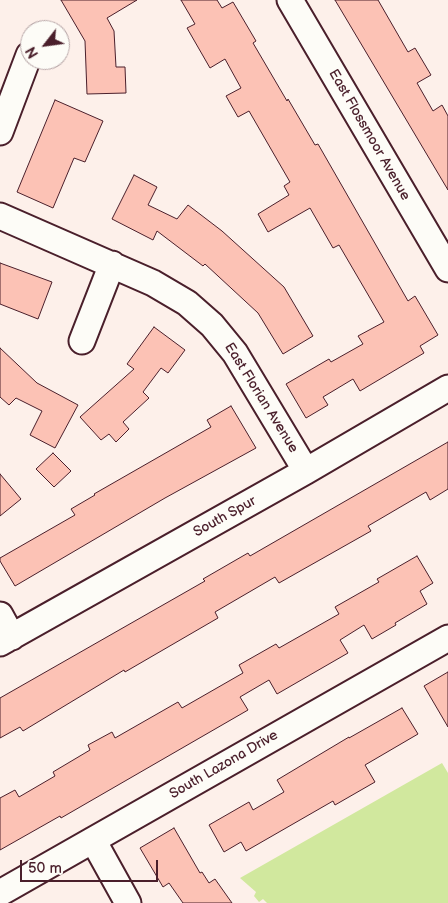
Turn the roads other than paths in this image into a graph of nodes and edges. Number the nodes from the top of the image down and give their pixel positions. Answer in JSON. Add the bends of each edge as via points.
{"nodes":[{"id":1,"x":290,"y":0,"type":"edge"},
{"id":2,"x":24,"y":70,"type":"edge"},
{"id":3,"x":0,"y":132,"type":"edge"},
{"id":4,"x":0,"y":216,"type":"edge"},
{"id":5,"x":112,"y":264,"type":"junction"},
{"id":6,"x":448,"y":269,"type":"edge"},
{"id":7,"x":82,"y":341,"type":"dead end"},
{"id":8,"x":448,"y":388,"type":"edge"},
{"id":9,"x":306,"y":472,"type":"junction"},
{"id":10,"x":0,"y":615,"type":"edge"},
{"id":11,"x":448,"y":638,"type":"edge"},
{"id":12,"x":6,"y":640,"type":"edge"},
{"id":13,"x":93,"y":840,"type":"junction"},
{"id":14,"x":0,"y":892,"type":"edge"},
{"id":15,"x":128,"y":903,"type":"edge"}],
"edges":[{"from":1,"to":6,"type":"street","name":"East Flossmoor Avenue"},
{"from":2,"to":3,"type":"street"},
{"from":4,"to":5,"type":"street","name":"East Florian Avenue"},
{"from":5,"to":7,"type":"street"},
{"from":5,"to":9,"type":"street","name":"East Florian Avenue","via":[[187,303],[212,325],[235,353]]},
{"from":8,"to":9,"type":"street","name":"South Spur"},
{"from":9,"to":12,"type":"street","name":"South Spur"},
{"from":10,"to":12,"type":"street"},
{"from":11,"to":13,"type":"street","name":"South Lazona Drive"},
{"from":13,"to":14,"type":"street","name":"South Lazona Drive"},
{"from":13,"to":15,"type":"street"}]}
